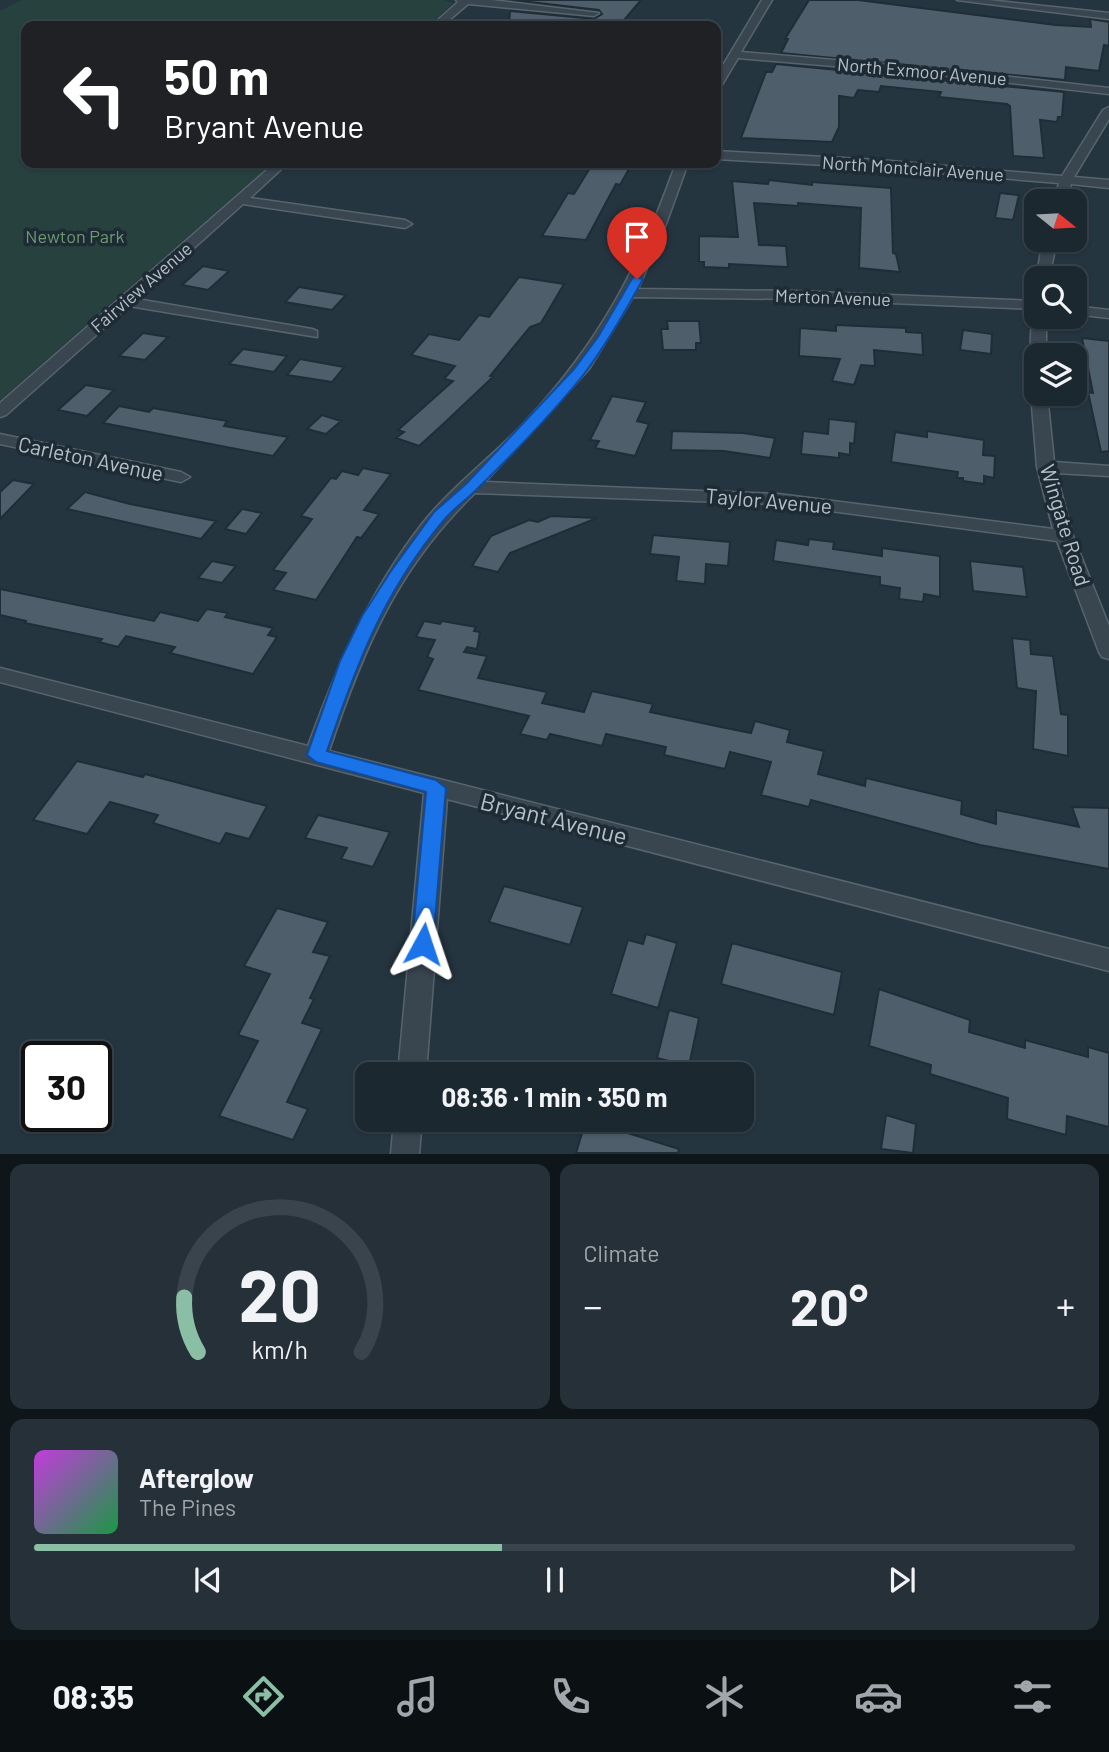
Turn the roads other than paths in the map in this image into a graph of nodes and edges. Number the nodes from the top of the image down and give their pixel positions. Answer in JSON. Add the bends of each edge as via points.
{"nodes":[{"id":1,"x":464,"y":0,"type":"edge"},
{"id":2,"x":767,"y":0,"type":"edge"},
{"id":3,"x":962,"y":0,"type":"edge"},
{"id":4,"x":1074,"y":0,"type":"edge"},
{"id":5,"x":1074,"y":12,"type":"junction"},
{"id":6,"x":594,"y":13,"type":"dead end"},
{"id":7,"x":1109,"y":16,"type":"edge"},
{"id":8,"x":441,"y":21,"type":"edge"},
{"id":9,"x":734,"y":55,"type":"junction"},
{"id":10,"x":721,"y":77,"type":"edge"},
{"id":11,"x":1109,"y":91,"type":"edge"},
{"id":12,"x":1109,"y":110,"type":"edge"},
{"id":13,"x":721,"y":155,"type":"edge"},
{"id":14,"x":276,"y":168,"type":"edge"},
{"id":15,"x":680,"y":168,"type":"edge"},
{"id":16,"x":1066,"y":180,"type":"junction"},
{"id":17,"x":1109,"y":184,"type":"edge"},
{"id":18,"x":1063,"y":189,"type":"edge"},
{"id":19,"x":240,"y":200,"type":"junction"},
{"id":20,"x":405,"y":224,"type":"dead end"},
{"id":21,"x":630,"y":293,"type":"junction"},
{"id":22,"x":125,"y":301,"type":"junction"},
{"id":23,"x":1024,"y":305,"type":"edge"},
{"id":24,"x":1087,"y":311,"type":"edge"},
{"id":25,"x":1109,"y":314,"type":"edge"},
{"id":26,"x":312,"y":334,"type":"dead end"},
{"id":27,"x":1041,"y":406,"type":"edge"},
{"id":28,"x":0,"y":412,"type":"edge"},
{"id":29,"x":0,"y":439,"type":"edge"},
{"id":30,"x":1046,"y":467,"type":"junction"},
{"id":31,"x":1109,"y":471,"type":"edge"},
{"id":32,"x":181,"y":477,"type":"dead end"},
{"id":33,"x":471,"y":487,"type":"junction"},
{"id":34,"x":1064,"y":536,"type":"junction"},
{"id":35,"x":1109,"y":652,"type":"edge"},
{"id":36,"x":0,"y":675,"type":"edge"},
{"id":37,"x":316,"y":755,"type":"junction"},
{"id":38,"x":436,"y":788,"type":"junction"},
{"id":39,"x":1109,"y":960,"type":"edge"},
{"id":40,"x":413,"y":1062,"type":"edge"},
{"id":41,"x":407,"y":1132,"type":"edge"},
{"id":42,"x":405,"y":1153,"type":"edge"}],
"edges":[{"from":1,"to":6,"type":"street"},
{"from":1,"to":8,"type":"street"},
{"from":2,"to":9,"type":"street"},
{"from":3,"to":5,"type":"street"},
{"from":4,"to":5,"type":"street"},
{"from":5,"to":7,"type":"street"},
{"from":9,"to":10,"type":"street"},
{"from":9,"to":11,"type":"street","name":"North Exmoor Avenue"},
{"from":12,"to":16,"type":"street"},
{"from":13,"to":16,"type":"street","name":"North Montclair Avenue"},
{"from":14,"to":19,"type":"street","name":"Fairview Avenue"},
{"from":15,"to":21,"type":"street"},
{"from":16,"to":17,"type":"street","name":"North Montclair Avenue"},
{"from":16,"to":18,"type":"street"},
{"from":19,"to":20,"type":"street"},
{"from":19,"to":22,"type":"street","name":"Fairview Avenue"},
{"from":21,"to":23,"type":"street","name":"Merton Avenue"},
{"from":21,"to":33,"type":"street","via":[[578,372]]},
{"from":22,"to":26,"type":"street"},
{"from":22,"to":28,"type":"street","name":"Fairview Avenue"},
{"from":24,"to":25,"type":"street"},
{"from":27,"to":30,"type":"street","name":"Wingate Road"},
{"from":29,"to":32,"type":"street","name":"Carleton Avenue"},
{"from":30,"to":31,"type":"street"},
{"from":30,"to":34,"type":"street","name":"Wingate Road"},
{"from":33,"to":34,"type":"street","name":"Taylor Avenue","via":[[778,499]]},
{"from":33,"to":37,"type":"street","via":[[427,531],[370,616]]},
{"from":34,"to":35,"type":"street","name":"Wingate Road"},
{"from":36,"to":37,"type":"street","name":"Bryant Avenue"},
{"from":37,"to":38,"type":"street","name":"Bryant Avenue"},
{"from":38,"to":39,"type":"street","name":"Bryant Avenue"},
{"from":38,"to":40,"type":"street"},
{"from":41,"to":42,"type":"street"}]}
